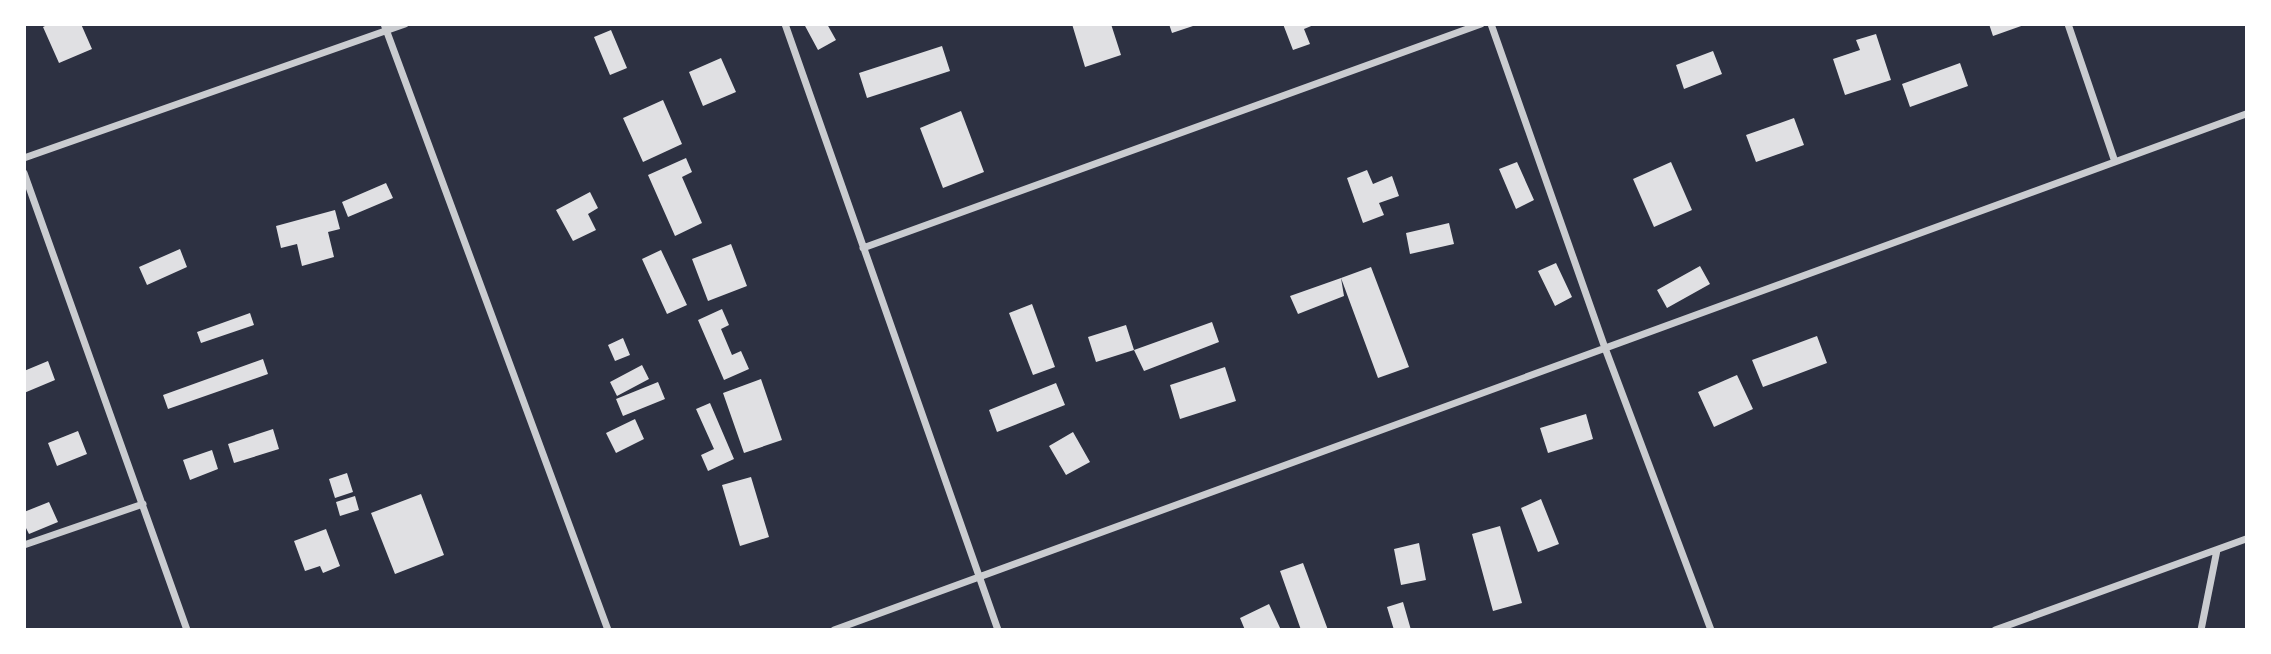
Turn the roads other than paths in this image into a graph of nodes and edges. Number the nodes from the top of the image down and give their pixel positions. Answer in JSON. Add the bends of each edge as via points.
{"nodes":[{"id":1,"x":405,"y":24,"type":"edge"},
{"id":2,"x":785,"y":24,"type":"edge"},
{"id":3,"x":1481,"y":24,"type":"edge"},
{"id":4,"x":1491,"y":24,"type":"edge"},
{"id":5,"x":2068,"y":24,"type":"edge"},
{"id":6,"x":385,"y":28,"type":"edge"},
{"id":7,"x":2246,"y":114,"type":"edge"},
{"id":8,"x":24,"y":158,"type":"edge"},
{"id":9,"x":2115,"y":162,"type":"junction"},
{"id":10,"x":24,"y":173,"type":"edge"},
{"id":11,"x":863,"y":248,"type":"junction"},
{"id":12,"x":1605,"y":348,"type":"junction"},
{"id":13,"x":143,"y":504,"type":"junction"},
{"id":14,"x":2246,"y":539,"type":"edge"},
{"id":15,"x":24,"y":545,"type":"edge"},
{"id":16,"x":2217,"y":550,"type":"junction"},
{"id":17,"x":978,"y":576,"type":"junction"},
{"id":18,"x":187,"y":629,"type":"edge"},
{"id":19,"x":608,"y":629,"type":"edge"},
{"id":20,"x":834,"y":629,"type":"edge"},
{"id":21,"x":998,"y":629,"type":"edge"},
{"id":22,"x":1711,"y":629,"type":"edge"},
{"id":23,"x":1995,"y":629,"type":"edge"},
{"id":24,"x":2201,"y":629,"type":"edge"}],
"edges":[{"from":1,"to":6,"type":"street"},
{"from":2,"to":11,"type":"street"},
{"from":3,"to":11,"type":"street"},
{"from":4,"to":12,"type":"street"},
{"from":5,"to":9,"type":"street"},
{"from":6,"to":8,"type":"street"},
{"from":6,"to":19,"type":"street"},
{"from":7,"to":9,"type":"street"},
{"from":9,"to":12,"type":"street"},
{"from":10,"to":13,"type":"street"},
{"from":11,"to":17,"type":"street"},
{"from":12,"to":17,"type":"street"},
{"from":12,"to":22,"type":"street"},
{"from":13,"to":15,"type":"street"},
{"from":13,"to":18,"type":"street"},
{"from":14,"to":16,"type":"street"},
{"from":16,"to":23,"type":"street"},
{"from":16,"to":24,"type":"street"},
{"from":17,"to":20,"type":"street"},
{"from":17,"to":21,"type":"street"}]}
